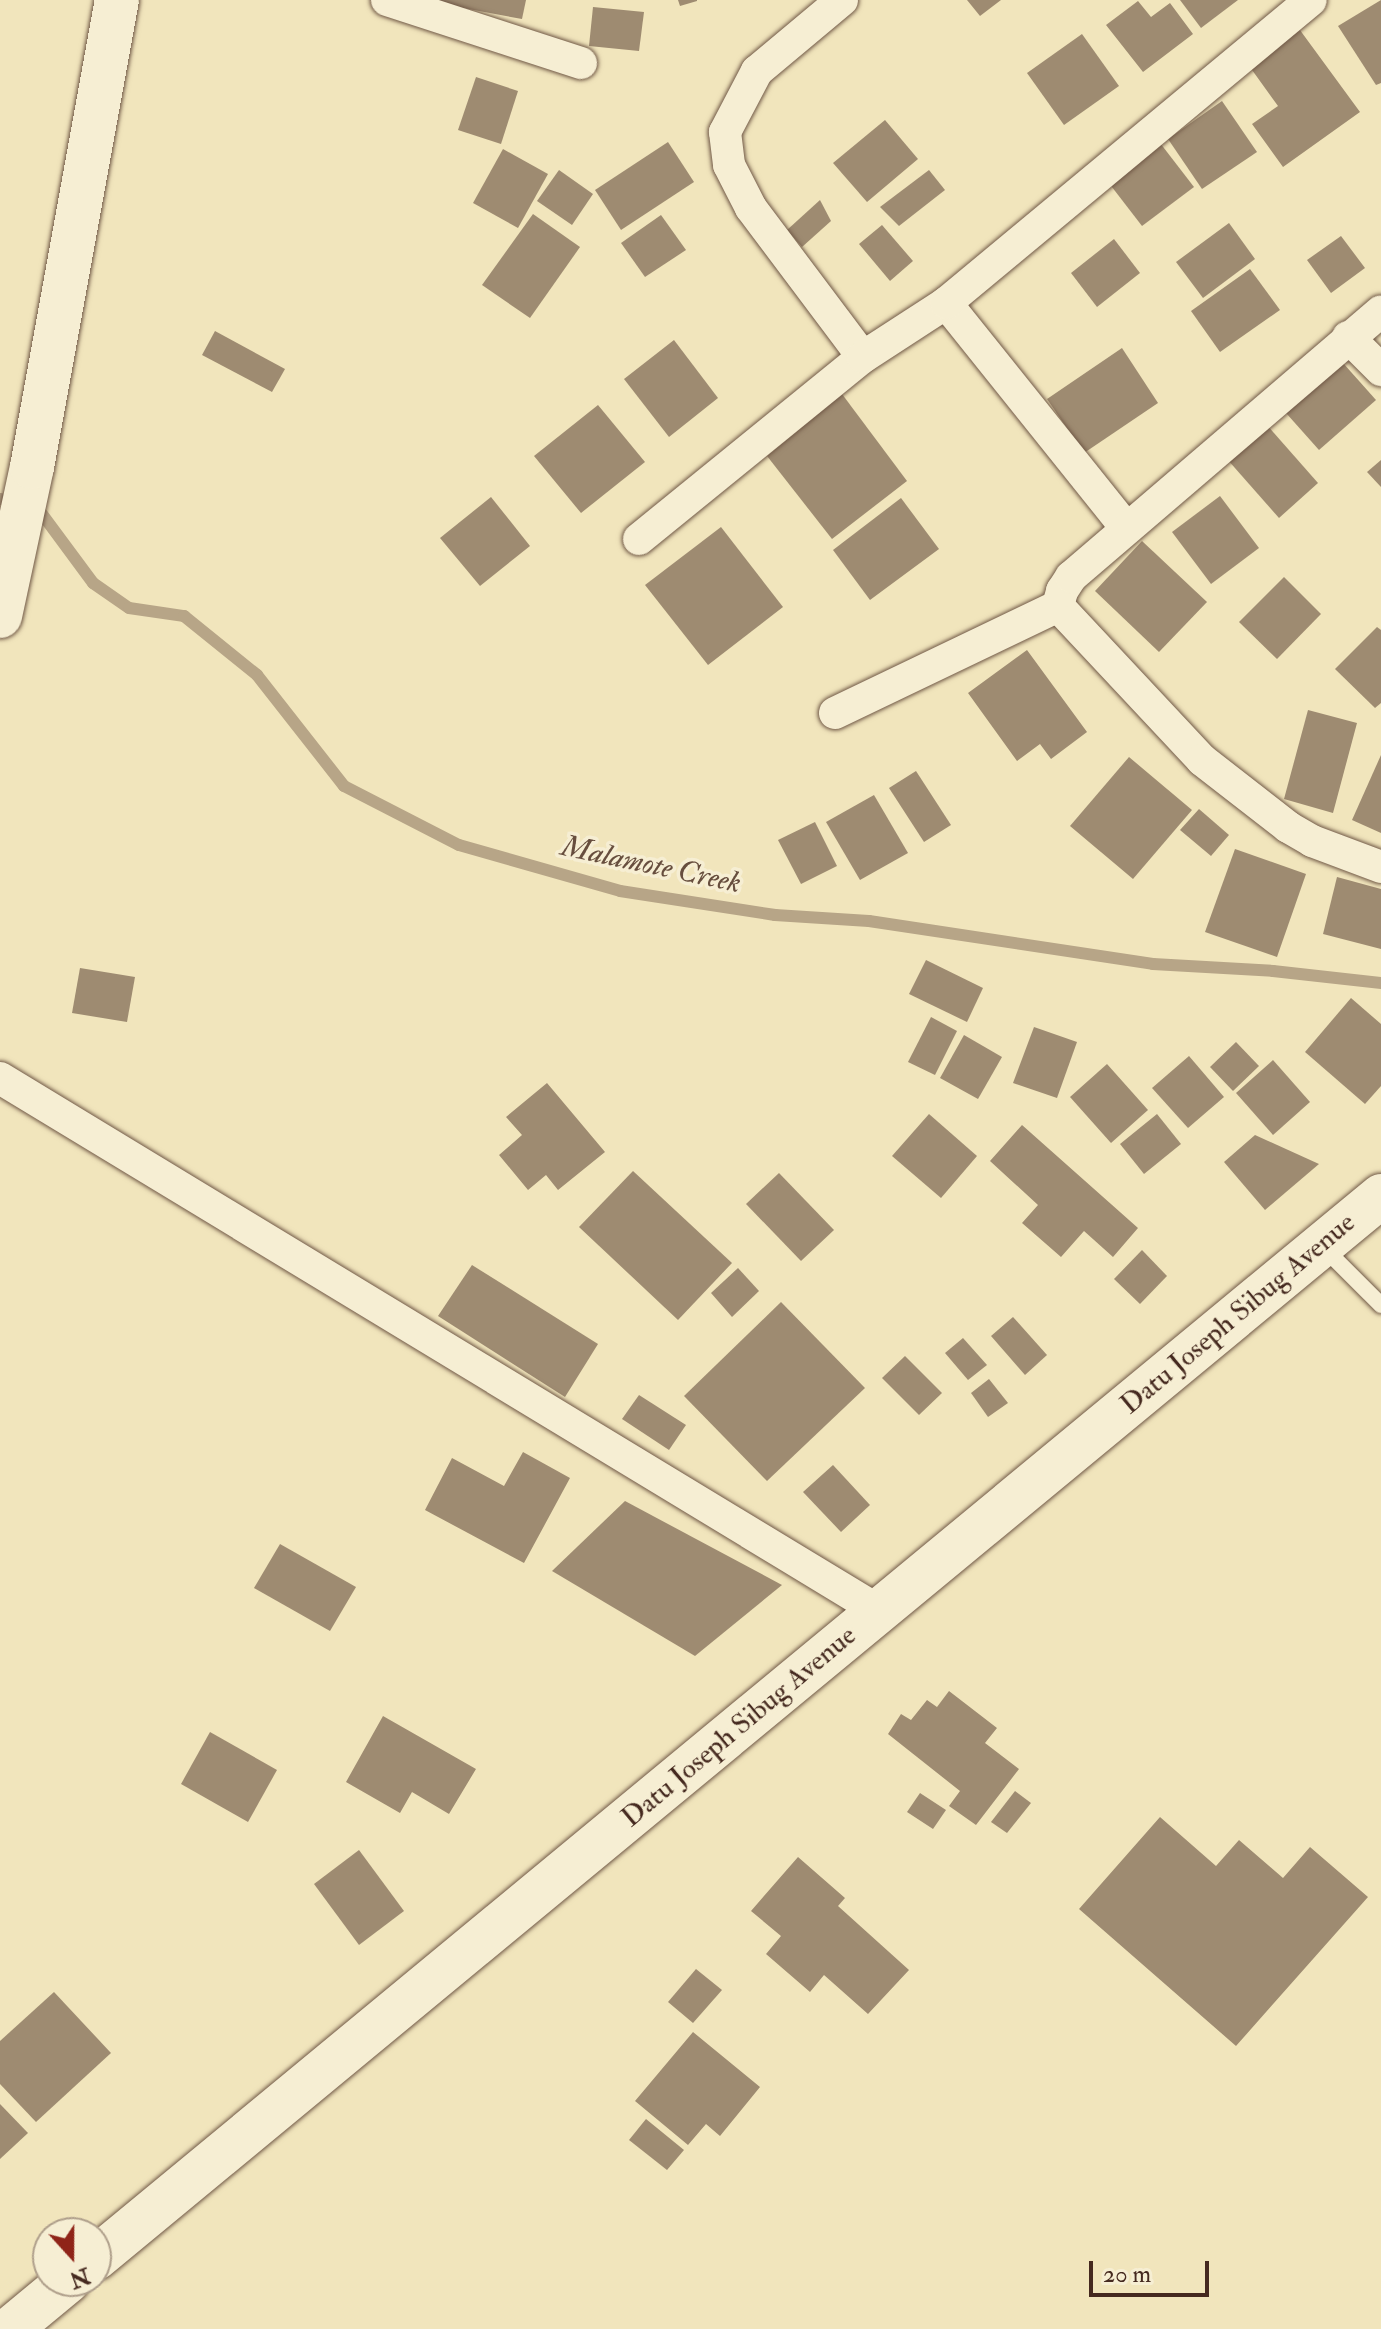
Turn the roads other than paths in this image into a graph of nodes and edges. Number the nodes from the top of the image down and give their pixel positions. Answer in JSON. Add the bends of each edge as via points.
{"nodes":[{"id":1,"x":117,"y":0,"type":"edge"},
{"id":2,"x":387,"y":0,"type":"edge"},
{"id":3,"x":842,"y":0,"type":"edge"},
{"id":4,"x":1311,"y":0,"type":"edge"},
{"id":5,"x":581,"y":63,"type":"dead end"},
{"id":6,"x":946,"y":303,"type":"junction"},
{"id":7,"x":1381,"y":311,"type":"edge"},
{"id":8,"x":1348,"y":337,"type":"junction"},
{"id":9,"x":863,"y":357,"type":"junction"},
{"id":10,"x":1381,"y":370,"type":"edge"},
{"id":11,"x":1126,"y":528,"type":"junction"},
{"id":12,"x":639,"y":539,"type":"dead end"},
{"id":13,"x":1058,"y":606,"type":"junction"},
{"id":14,"x":0,"y":616,"type":"edge"},
{"id":15,"x":835,"y":713,"type":"dead end"},
{"id":16,"x":1381,"y":867,"type":"edge"},
{"id":17,"x":0,"y":1078,"type":"edge"},
{"id":18,"x":1381,"y":1196,"type":"edge"},
{"id":19,"x":1321,"y":1245,"type":"junction"},
{"id":20,"x":1381,"y":1305,"type":"edge"},
{"id":21,"x":879,"y":1611,"type":"junction"},
{"id":22,"x":112,"y":2245,"type":"edge"},
{"id":23,"x":49,"y":2297,"type":"edge"},
{"id":24,"x":10,"y":2329,"type":"edge"}],
"edges":[{"from":1,"to":14,"type":"main road"},
{"from":2,"to":5,"type":"street"},
{"from":3,"to":9,"type":"street","via":[[757,71],[725,132],[729,165],[751,208]]},
{"from":4,"to":6,"type":"street"},
{"from":6,"to":9,"type":"street"},
{"from":6,"to":11,"type":"street"},
{"from":7,"to":8,"type":"street"},
{"from":8,"to":10,"type":"street"},
{"from":8,"to":11,"type":"street"},
{"from":9,"to":12,"type":"street"},
{"from":11,"to":13,"type":"street","via":[[1071,577]]},
{"from":13,"to":15,"type":"street"},
{"from":13,"to":16,"type":"street","via":[[1202,760],[1288,827]]},
{"from":17,"to":21,"type":"street"},
{"from":18,"to":19,"type":"main road","name":"Datu Joseph Sibug Avenue"},
{"from":19,"to":20,"type":"lane"},
{"from":19,"to":21,"type":"main road","name":"Datu Joseph Sibug Avenue"},
{"from":21,"to":22,"type":"main road","name":"Datu Joseph Sibug Avenue"},
{"from":23,"to":24,"type":"main road"}]}
